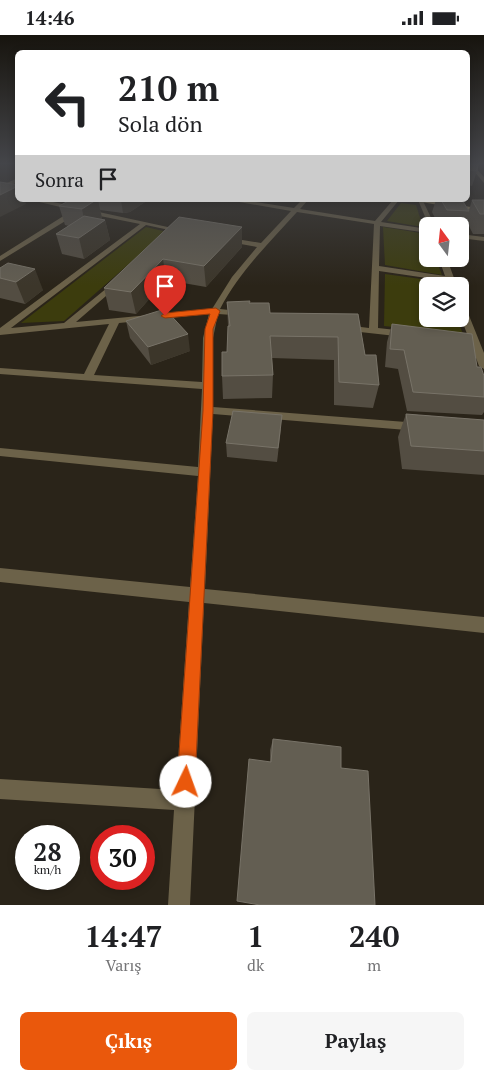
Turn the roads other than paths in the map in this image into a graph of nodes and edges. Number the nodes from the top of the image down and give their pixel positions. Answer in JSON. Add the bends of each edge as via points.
{"nodes":[{"id":1,"x":52,"y":205,"type":"edge"},
{"id":2,"x":87,"y":205,"type":"edge"},
{"id":3,"x":300,"y":205,"type":"edge"},
{"id":4,"x":392,"y":205,"type":"edge"},
{"id":5,"x":419,"y":205,"type":"edge"},
{"id":6,"x":441,"y":205,"type":"edge"},
{"id":7,"x":469,"y":205,"type":"edge"},
{"id":8,"x":484,"y":207,"type":"edge"},
{"id":9,"x":77,"y":211,"type":"junction"},
{"id":10,"x":484,"y":211,"type":"edge"},
{"id":11,"x":427,"y":217,"type":"edge"},
{"id":12,"x":377,"y":222,"type":"junction"},
{"id":13,"x":144,"y":224,"type":"junction"},
{"id":14,"x":419,"y":229,"type":"edge"},
{"id":15,"x":176,"y":230,"type":"junction"},
{"id":16,"x":196,"y":234,"type":"edge"},
{"id":17,"x":169,"y":236,"type":"edge"},
{"id":18,"x":215,"y":237,"type":"edge"},
{"id":19,"x":469,"y":237,"type":"edge"},
{"id":20,"x":484,"y":239,"type":"edge"},
{"id":21,"x":264,"y":246,"type":"junction"},
{"id":22,"x":0,"y":249,"type":"edge"},
{"id":23,"x":11,"y":252,"type":"junction"},
{"id":24,"x":0,"y":259,"type":"edge"},
{"id":25,"x":375,"y":268,"type":"junction"},
{"id":26,"x":125,"y":275,"type":"edge"},
{"id":27,"x":421,"y":277,"type":"edge"},
{"id":28,"x":216,"y":311,"type":"junction"},
{"id":29,"x":255,"y":316,"type":"edge"},
{"id":30,"x":115,"y":321,"type":"junction"},
{"id":31,"x":67,"y":325,"type":"junction"},
{"id":32,"x":333,"y":326,"type":"edge"},
{"id":33,"x":467,"y":327,"type":"edge"},
{"id":34,"x":373,"y":331,"type":"junction"},
{"id":35,"x":0,"y":332,"type":"edge"},
{"id":36,"x":420,"y":336,"type":"edge"},
{"id":37,"x":484,"y":366,"type":"edge"},
{"id":38,"x":0,"y":371,"type":"edge"},
{"id":39,"x":88,"y":377,"type":"junction"},
{"id":40,"x":208,"y":386,"type":"junction"},
{"id":41,"x":208,"y":411,"type":"junction"},
{"id":42,"x":435,"y":428,"type":"edge"},
{"id":43,"x":0,"y":452,"type":"edge"},
{"id":44,"x":204,"y":472,"type":"junction"},
{"id":45,"x":0,"y":575,"type":"edge"},
{"id":46,"x":197,"y":595,"type":"junction"},
{"id":47,"x":484,"y":625,"type":"edge"},
{"id":48,"x":0,"y":789,"type":"edge"},
{"id":49,"x":185,"y":801,"type":"junction"},
{"id":50,"x":179,"y":905,"type":"edge"}],
"edges":[{"from":1,"to":9,"type":"street"},
{"from":2,"to":9,"type":"street"},
{"from":3,"to":12,"type":"street"},
{"from":3,"to":21,"type":"street"},
{"from":4,"to":12,"type":"street"},
{"from":5,"to":11,"type":"street"},
{"from":6,"to":10,"type":"main road"},
{"from":7,"to":8,"type":"main road"},
{"from":9,"to":13,"type":"street"},
{"from":9,"to":23,"type":"street"},
{"from":12,"to":14,"type":"street"},
{"from":12,"to":25,"type":"street"},
{"from":13,"to":15,"type":"street"},
{"from":13,"to":35,"type":"street"},
{"from":15,"to":16,"type":"street"},
{"from":15,"to":17,"type":"street"},
{"from":18,"to":21,"type":"street"},
{"from":19,"to":20,"type":"street"},
{"from":21,"to":28,"type":"street","via":[[236,277]]},
{"from":22,"to":23,"type":"street"},
{"from":23,"to":24,"type":"street"},
{"from":25,"to":27,"type":"street"},
{"from":25,"to":34,"type":"street"},
{"from":26,"to":31,"type":"street"},
{"from":28,"to":29,"type":"street"},
{"from":28,"to":30,"type":"street"},
{"from":28,"to":40,"type":"street","via":[[209,329]]},
{"from":30,"to":31,"type":"street"},
{"from":30,"to":39,"type":"street"},
{"from":31,"to":35,"type":"street"},
{"from":32,"to":34,"type":"street"},
{"from":33,"to":37,"type":"street"},
{"from":34,"to":36,"type":"street"},
{"from":38,"to":39,"type":"street"},
{"from":39,"to":40,"type":"street"},
{"from":40,"to":41,"type":"street"},
{"from":41,"to":42,"type":"street"},
{"from":41,"to":44,"type":"street"},
{"from":43,"to":44,"type":"street"},
{"from":44,"to":46,"type":"street"},
{"from":45,"to":46,"type":"street"},
{"from":46,"to":47,"type":"street"},
{"from":46,"to":49,"type":"street"},
{"from":48,"to":49,"type":"street"},
{"from":49,"to":50,"type":"street"}]}
